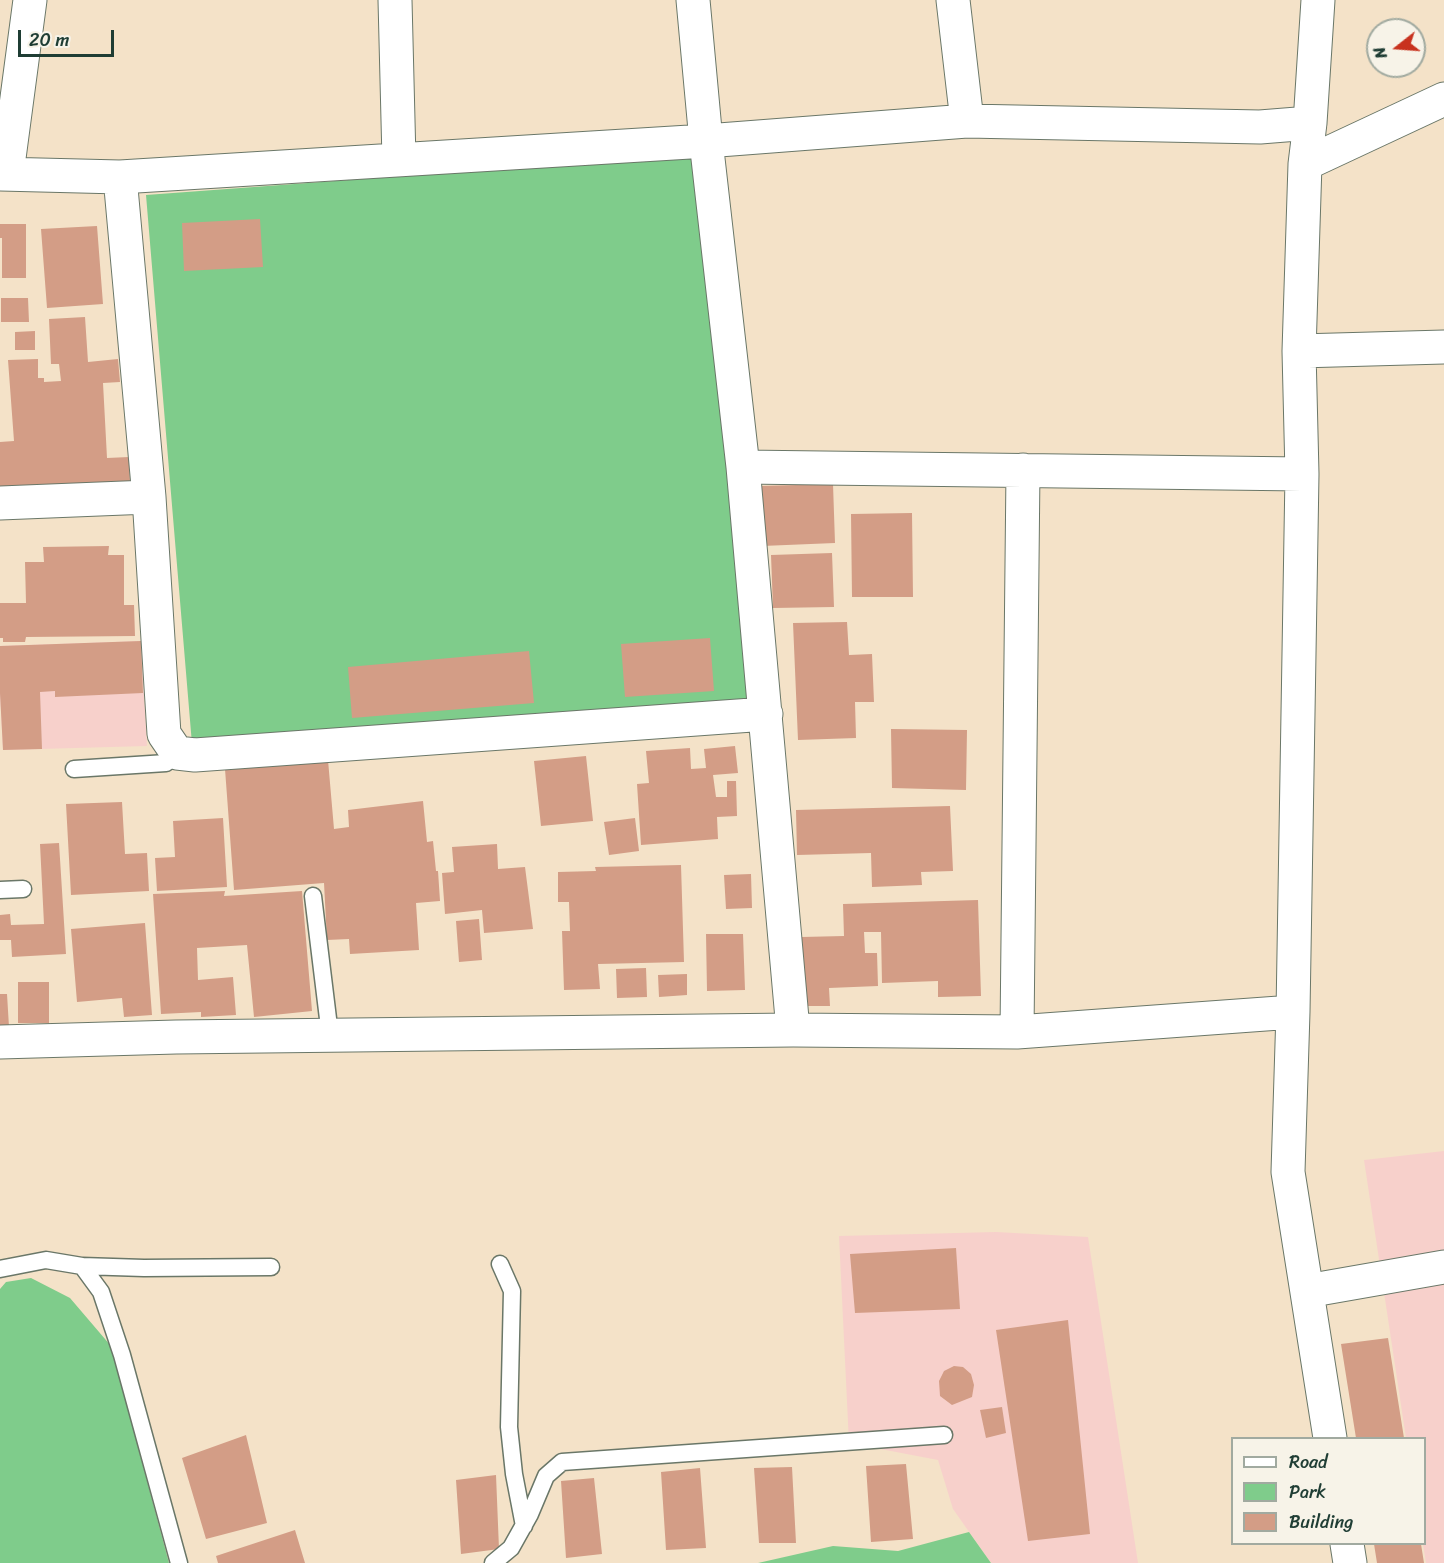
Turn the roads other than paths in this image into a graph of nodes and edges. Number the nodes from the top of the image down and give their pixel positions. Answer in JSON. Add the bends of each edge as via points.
{"nodes":[{"id":1,"x":30,"y":0,"type":"edge"},
{"id":2,"x":395,"y":0,"type":"edge"},
{"id":3,"x":693,"y":0,"type":"edge"},
{"id":4,"x":953,"y":0,"type":"edge"},
{"id":5,"x":1318,"y":0,"type":"edge"},
{"id":6,"x":1444,"y":99,"type":"edge"},
{"id":7,"x":967,"y":121,"type":"junction"},
{"id":8,"x":1310,"y":123,"type":"junction"},
{"id":9,"x":706,"y":141,"type":"junction"},
{"id":10,"x":399,"y":160,"type":"junction"},
{"id":11,"x":1305,"y":164,"type":"junction"},
{"id":12,"x":4,"y":174,"type":"edge"},
{"id":13,"x":120,"y":177,"type":"junction"},
{"id":14,"x":1444,"y":347,"type":"edge"},
{"id":15,"x":1299,"y":351,"type":"junction"},
{"id":16,"x":743,"y":467,"type":"junction"},
{"id":17,"x":1023,"y":470,"type":"junction"},
{"id":18,"x":1302,"y":474,"type":"junction"},
{"id":19,"x":149,"y":497,"type":"junction"},
{"id":20,"x":0,"y":503,"type":"edge"},
{"id":21,"x":766,"y":714,"type":"junction"},
{"id":22,"x":177,"y":753,"type":"junction"},
{"id":23,"x":74,"y":769,"type":"dead end"},
{"id":24,"x":23,"y":889,"type":"dead end"},
{"id":25,"x":0,"y":890,"type":"edge"},
{"id":26,"x":313,"y":896,"type":"dead end"},
{"id":27,"x":1293,"y":1012,"type":"junction"},
{"id":28,"x":793,"y":1030,"type":"junction"},
{"id":29,"x":1017,"y":1032,"type":"junction"},
{"id":30,"x":330,"y":1035,"type":"junction"},
{"id":31,"x":0,"y":1042,"type":"edge"},
{"id":32,"x":500,"y":1264,"type":"dead end"},
{"id":33,"x":82,"y":1266,"type":"junction"},
{"id":34,"x":271,"y":1267,"type":"dead end"},
{"id":35,"x":1444,"y":1267,"type":"edge"},
{"id":36,"x":0,"y":1269,"type":"edge"},
{"id":37,"x":1307,"y":1291,"type":"junction"},
{"id":38,"x":945,"y":1435,"type":"dead end"},
{"id":39,"x":1330,"y":1437,"type":"edge"},
{"id":40,"x":524,"y":1526,"type":"junction"},
{"id":41,"x":1347,"y":1545,"type":"edge"},
{"id":42,"x":179,"y":1563,"type":"edge"},
{"id":43,"x":493,"y":1563,"type":"edge"},
{"id":44,"x":1350,"y":1563,"type":"edge"}],
"edges":[{"from":1,"to":12,"type":"street"},
{"from":2,"to":10,"type":"street"},
{"from":3,"to":9,"type":"street"},
{"from":4,"to":7,"type":"street"},
{"from":5,"to":8,"type":"street"},
{"from":6,"to":11,"type":"street"},
{"from":7,"to":8,"type":"street","via":[[1260,127]]},
{"from":7,"to":9,"type":"street"},
{"from":8,"to":11,"type":"street"},
{"from":9,"to":10,"type":"street"},
{"from":9,"to":16,"type":"street"},
{"from":10,"to":13,"type":"street"},
{"from":11,"to":15,"type":"street"},
{"from":12,"to":13,"type":"street"},
{"from":13,"to":19,"type":"street"},
{"from":14,"to":15,"type":"street"},
{"from":15,"to":18,"type":"street"},
{"from":16,"to":17,"type":"street"},
{"from":16,"to":21,"type":"street"},
{"from":17,"to":18,"type":"street"},
{"from":17,"to":29,"type":"street"},
{"from":18,"to":27,"type":"street"},
{"from":19,"to":20,"type":"street"},
{"from":19,"to":22,"type":"street","via":[[164,734]]},
{"from":21,"to":22,"type":"street","via":[[195,755]]},
{"from":21,"to":28,"type":"street"},
{"from":22,"to":23,"type":"lane","via":[[166,763]]},
{"from":24,"to":25,"type":"lane"},
{"from":26,"to":30,"type":"lane"},
{"from":27,"to":29,"type":"street"},
{"from":27,"to":37,"type":"street","via":[[1288,1172]]},
{"from":28,"to":29,"type":"street"},
{"from":28,"to":30,"type":"street"},
{"from":30,"to":31,"type":"street"},
{"from":32,"to":40,"type":"lane","via":[[512,1291],[508,1427]]},
{"from":33,"to":34,"type":"lane"},
{"from":33,"to":36,"type":"lane","via":[[46,1260]]},
{"from":33,"to":42,"type":"lane","via":[[101,1292],[122,1355]]},
{"from":35,"to":37,"type":"street"},
{"from":37,"to":39,"type":"street"},
{"from":38,"to":40,"type":"lane","via":[[562,1462],[546,1476]]},
{"from":40,"to":43,"type":"lane","via":[[511,1548]]},
{"from":41,"to":44,"type":"street"}]}
